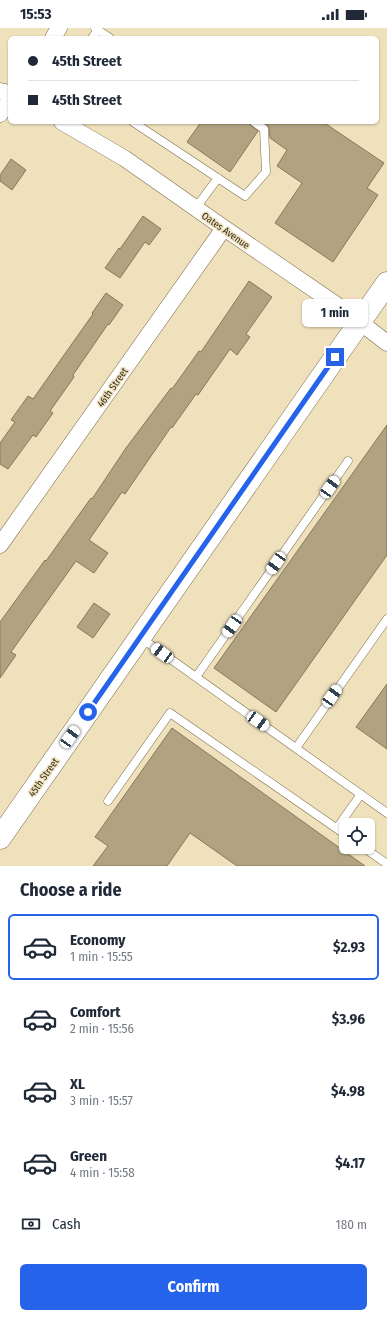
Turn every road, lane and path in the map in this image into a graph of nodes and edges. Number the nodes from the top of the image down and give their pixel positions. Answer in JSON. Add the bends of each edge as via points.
{"nodes":[{"id":1,"x":96,"y":29,"type":"edge"},
{"id":2,"x":107,"y":36,"type":"edge"},
{"id":3,"x":8,"y":103,"type":"edge"},
{"id":4,"x":0,"y":114,"type":"edge"},
{"id":5,"x":65,"y":124,"type":"edge"},
{"id":6,"x":135,"y":124,"type":"edge"},
{"id":7,"x":257,"y":124,"type":"edge"},
{"id":8,"x":218,"y":178,"type":"junction"},
{"id":9,"x":195,"y":209,"type":"junction"},
{"id":10,"x":224,"y":228,"type":"junction"},
{"id":11,"x":387,"y":283,"type":"edge"},
{"id":12,"x":359,"y":323,"type":"junction"},
{"id":13,"x":387,"y":343,"type":"edge"},
{"id":14,"x":348,"y":461,"type":"dead end"},
{"id":15,"x":0,"y":545,"type":"edge"},
{"id":16,"x":387,"y":619,"type":"edge"},
{"id":17,"x":140,"y":637,"type":"junction"},
{"id":18,"x":196,"y":677,"type":"junction"},
{"id":19,"x":296,"y":748,"type":"junction"},
{"id":20,"x":361,"y":794,"type":"junction"},
{"id":21,"x":108,"y":800,"type":"dead end"},
{"id":22,"x":387,"y":813,"type":"edge"},
{"id":23,"x":337,"y":828,"type":"joint"},
{"id":24,"x":0,"y":838,"type":"edge"},
{"id":25,"x":373,"y":854,"type":"edge"},
{"id":26,"x":387,"y":864,"type":"edge"}],
"edges":[{"from":1,"to":2,"type":"lane"},
{"from":3,"to":4,"type":"street"},
{"from":5,"to":9,"type":"street","name":"Oates Avenue","via":[[124,158]]},
{"from":6,"to":8,"type":"lane"},
{"from":7,"to":8,"type":"lane","via":[[264,128],[266,172],[246,196]]},
{"from":8,"to":9,"type":"lane"},
{"from":9,"to":10,"type":"street","name":"Oates Avenue"},
{"from":10,"to":12,"type":"street","name":"Oates Avenue","via":[[347,312]]},
{"from":10,"to":15,"type":"street","name":"46th Street"},
{"from":11,"to":12,"type":"main road","name":"45th Street"},
{"from":12,"to":13,"type":"street","name":"Oates Avenue"},
{"from":12,"to":17,"type":"main road","name":"45th Street"},
{"from":14,"to":18,"type":"lane"},
{"from":16,"to":19,"type":"lane"},
{"from":17,"to":18,"type":"lane"},
{"from":17,"to":24,"type":"main road","name":"45th Street"},
{"from":18,"to":19,"type":"lane"},
{"from":19,"to":20,"type":"lane"},
{"from":20,"to":22,"type":"lane"},
{"from":20,"to":23,"type":"lane"},
{"from":21,"to":23,"type":"lane","via":[[170,712]]},
{"from":25,"to":26,"type":"lane"}]}
